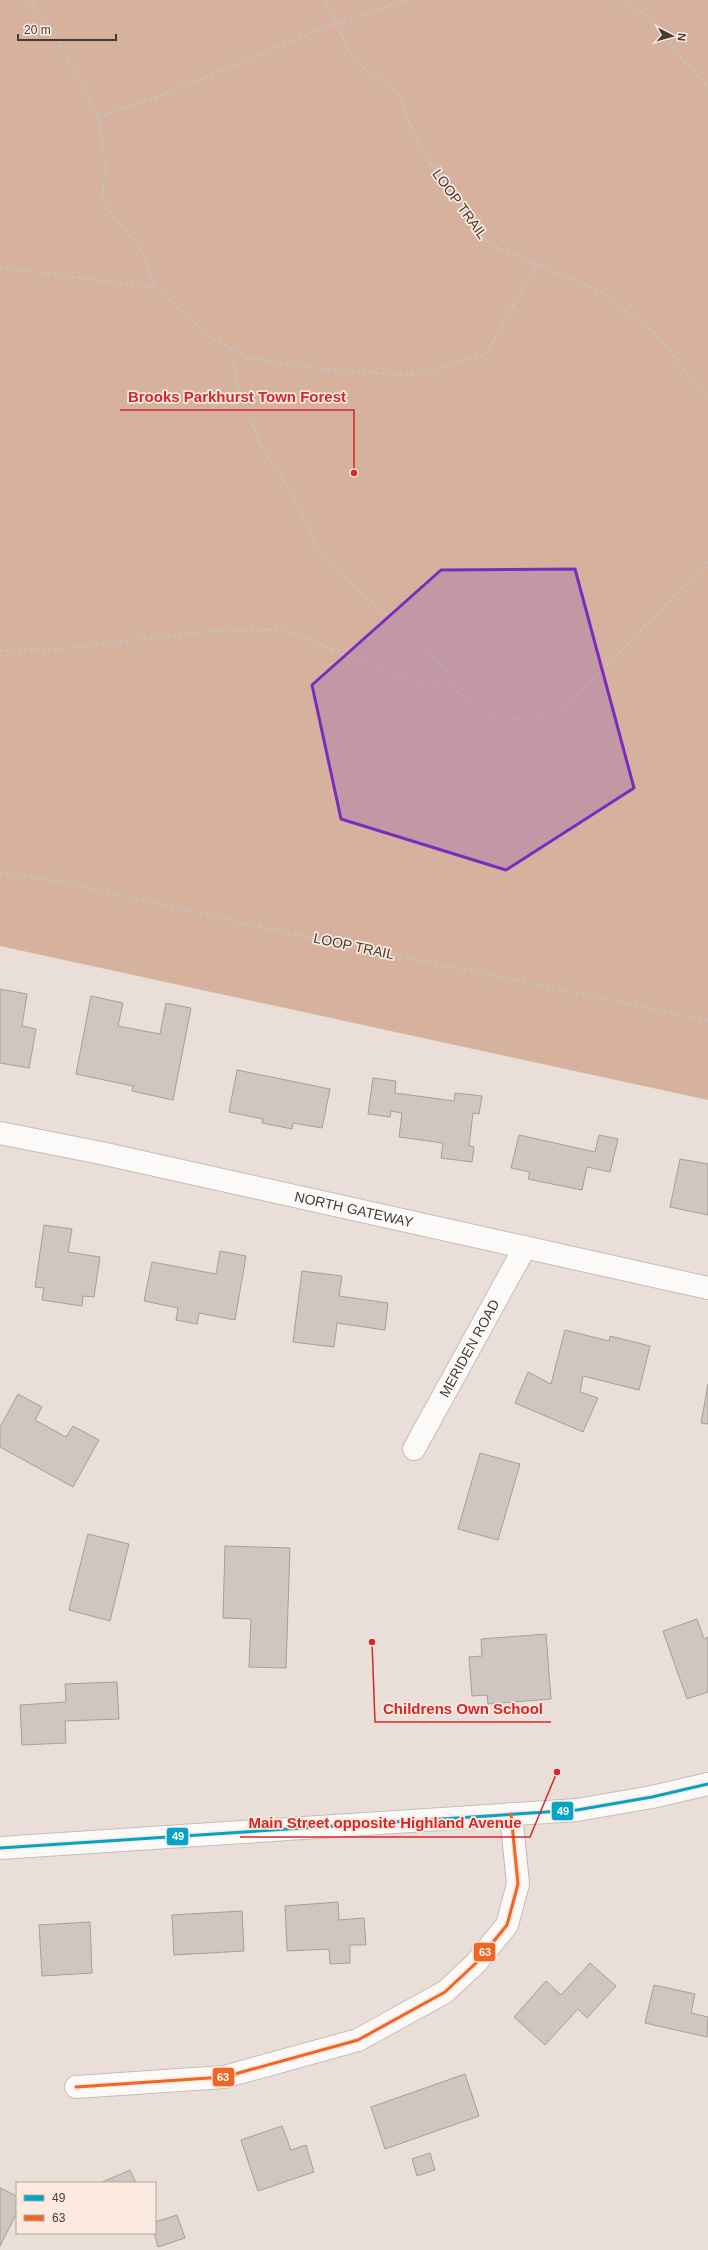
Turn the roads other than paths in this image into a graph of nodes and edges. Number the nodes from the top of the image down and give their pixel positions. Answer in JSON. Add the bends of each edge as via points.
{"nodes":[{"id":1,"x":0,"y":1133,"type":"edge"},
{"id":2,"x":525,"y":1247,"type":"junction"},
{"id":3,"x":708,"y":1288,"type":"edge"},
{"id":4,"x":414,"y":1449,"type":"dead end"},
{"id":5,"x":708,"y":1790,"type":"edge"},
{"id":6,"x":510,"y":1814,"type":"junction"},
{"id":7,"x":0,"y":1848,"type":"edge"},
{"id":8,"x":76,"y":2087,"type":"dead end"}],
"edges":[{"from":1,"to":2,"type":"street","name":"NORTH GATEWAY"},
{"from":2,"to":3,"type":"street","name":"NORTH GATEWAY"},
{"from":2,"to":4,"type":"street","name":"MERIDEN ROAD"},
{"from":5,"to":6,"type":"street","via":[[577,1810]]},
{"from":6,"to":7,"type":"street"},
{"from":6,"to":8,"type":"street","via":[[518,1884],[507,1925],[476,1963],[445,1992],[358,2040],[224,2078]]}]}
